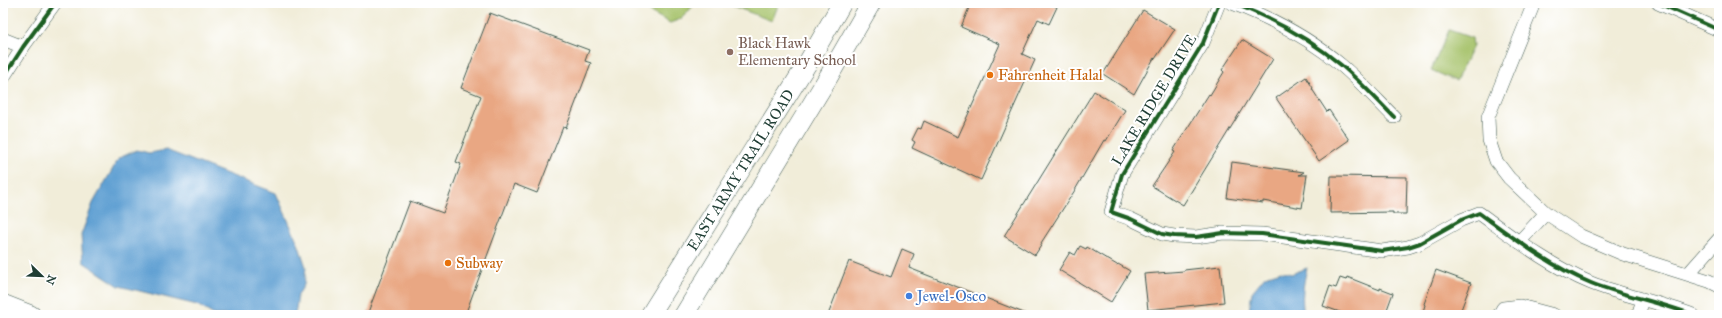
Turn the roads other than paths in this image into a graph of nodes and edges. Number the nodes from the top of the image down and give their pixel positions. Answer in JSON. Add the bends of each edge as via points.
{"nodes":[{"id":1,"x":55,"y":3,"type":"edge"},
{"id":2,"x":842,"y":3,"type":"edge"},
{"id":3,"x":871,"y":3,"type":"edge"},
{"id":4,"x":1220,"y":3,"type":"edge"},
{"id":5,"x":1232,"y":3,"type":"edge"},
{"id":6,"x":1534,"y":3,"type":"edge"},
{"id":7,"x":1658,"y":3,"type":"edge"},
{"id":8,"x":1719,"y":30,"type":"edge"},
{"id":9,"x":3,"y":39,"type":"edge"},
{"id":10,"x":22,"y":47,"type":"junction"},
{"id":11,"x":3,"y":78,"type":"edge"},
{"id":12,"x":1394,"y":117,"type":"dead end"},
{"id":13,"x":1546,"y":213,"type":"junction"},
{"id":14,"x":1719,"y":239,"type":"edge"},
{"id":15,"x":1519,"y":242,"type":"junction"},
{"id":16,"x":1688,"y":274,"type":"junction"},
{"id":17,"x":1719,"y":286,"type":"edge"},
{"id":18,"x":1643,"y":300,"type":"junction"},
{"id":19,"x":3,"y":304,"type":"edge"},
{"id":20,"x":31,"y":315,"type":"edge"},
{"id":21,"x":650,"y":315,"type":"edge"},
{"id":22,"x":684,"y":315,"type":"edge"},
{"id":23,"x":1499,"y":315,"type":"edge"},
{"id":24,"x":1554,"y":315,"type":"edge"},
{"id":25,"x":1638,"y":315,"type":"edge"},
{"id":26,"x":1693,"y":315,"type":"edge"}],
"edges":[{"from":1,"to":10,"type":"street"},
{"from":2,"to":21,"type":"main road","name":"EAST ARMY TRAIL ROAD","via":[[803,71]]},
{"from":3,"to":22,"type":"main road","name":"EAST ARMY TRAIL ROAD"},
{"from":4,"to":15,"type":"street","name":"LAKE RIDGE DRIVE","via":[[1203,43],[1122,174],[1111,212],[1174,236],[1262,234],[1382,250],[1408,248],[1479,213]]},
{"from":5,"to":12,"type":"street","via":[[1288,28],[1330,56]]},
{"from":6,"to":13,"type":"street","via":[[1488,117],[1489,140],[1496,161],[1509,178]]},
{"from":7,"to":8,"type":"street"},
{"from":9,"to":10,"type":"street"},
{"from":10,"to":11,"type":"street"},
{"from":13,"to":15,"type":"street"},
{"from":13,"to":16,"type":"street","via":[[1581,236],[1623,254]]},
{"from":14,"to":16,"type":"street"},
{"from":15,"to":18,"type":"street","via":[[1589,282]]},
{"from":16,"to":17,"type":"street"},
{"from":18,"to":25,"type":"street"},
{"from":18,"to":26,"type":"street"},
{"from":19,"to":20,"type":"main road"},
{"from":23,"to":24,"type":"street","via":[[1504,308],[1520,306]]}]}
